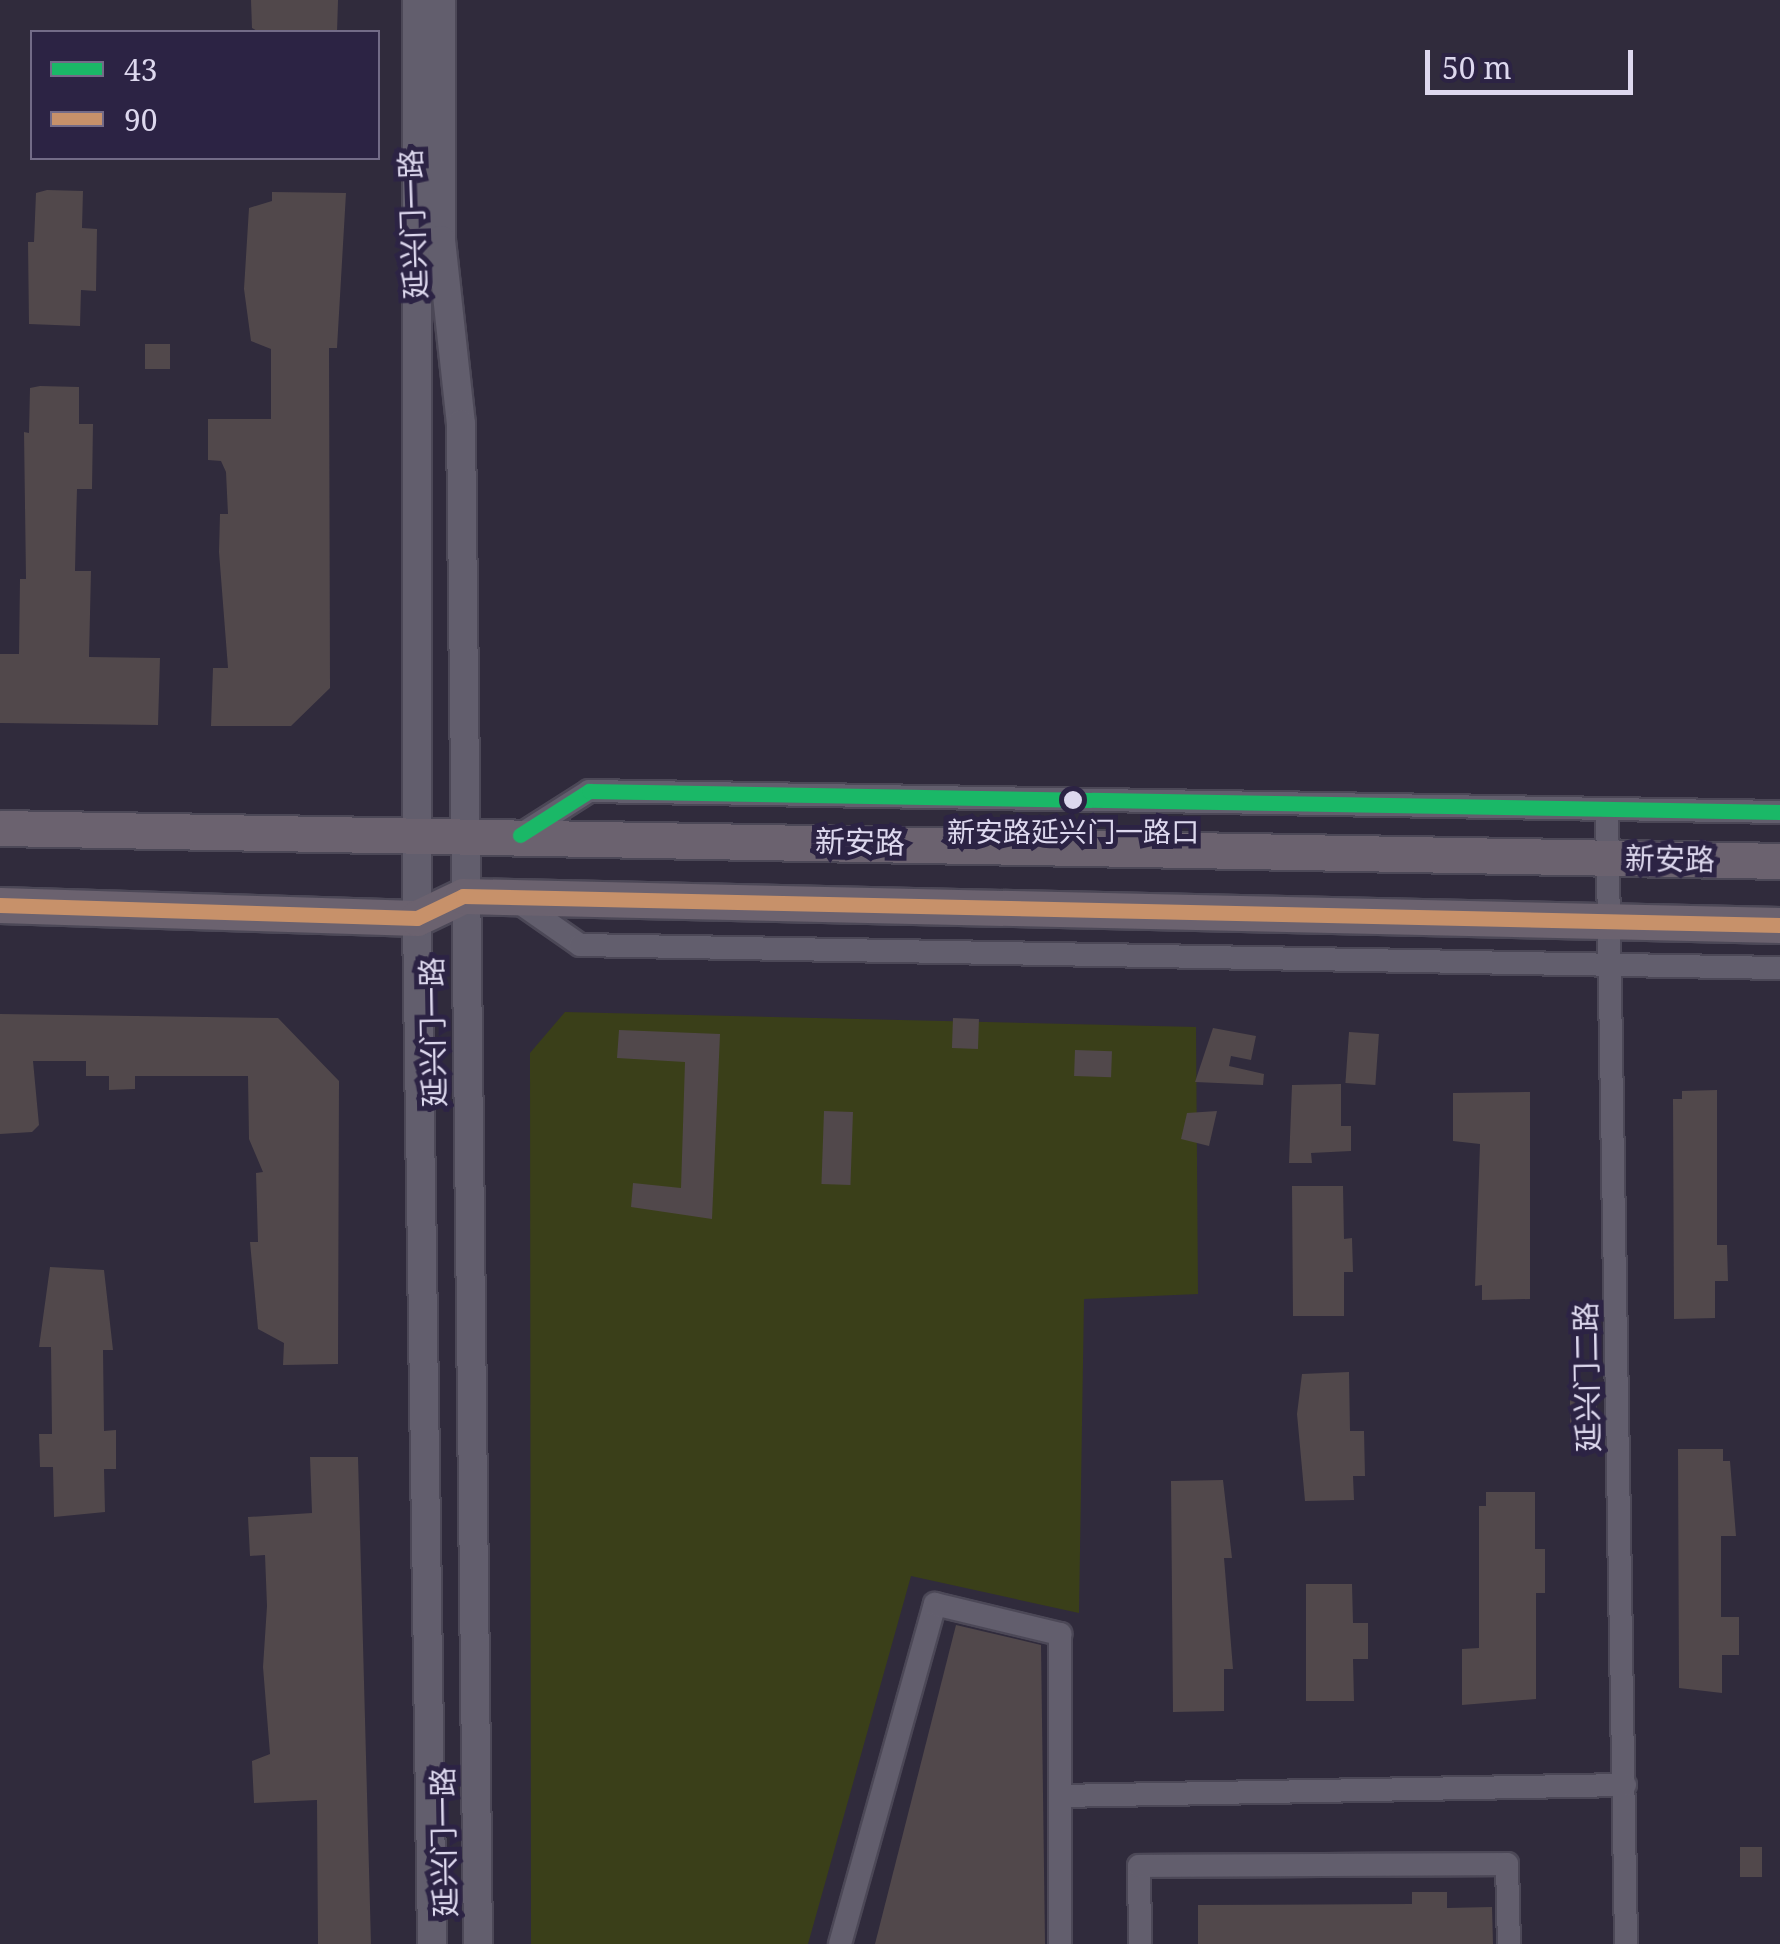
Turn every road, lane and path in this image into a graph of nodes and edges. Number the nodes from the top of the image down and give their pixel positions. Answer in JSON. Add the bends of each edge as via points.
{"nodes":[{"id":1,"x":417,"y":0,"type":"edge"},
{"id":2,"x":442,"y":0,"type":"edge"},
{"id":3,"x":1607,"y":809,"type":"junction"},
{"id":4,"x":1780,"y":812,"type":"edge"},
{"id":5,"x":0,"y":828,"type":"edge"},
{"id":6,"x":417,"y":832,"type":"junction"},
{"id":7,"x":466,"y":834,"type":"junction"},
{"id":8,"x":520,"y":835,"type":"junction"},
{"id":9,"x":1607,"y":858,"type":"junction"},
{"id":10,"x":1780,"y":861,"type":"edge"},
{"id":11,"x":463,"y":896,"type":"junction"},
{"id":12,"x":512,"y":897,"type":"junction"},
{"id":13,"x":0,"y":906,"type":"edge"},
{"id":14,"x":417,"y":918,"type":"junction"},
{"id":15,"x":1608,"y":920,"type":"junction"},
{"id":16,"x":1780,"y":924,"type":"edge"},
{"id":17,"x":1608,"y":964,"type":"junction"},
{"id":18,"x":1780,"y":968,"type":"edge"},
{"id":19,"x":1625,"y":1786,"type":"junction"},
{"id":20,"x":1060,"y":1796,"type":"junction"},
{"id":21,"x":432,"y":1944,"type":"edge"},
{"id":22,"x":478,"y":1944,"type":"edge"},
{"id":23,"x":840,"y":1944,"type":"edge"},
{"id":24,"x":1060,"y":1944,"type":"edge"},
{"id":25,"x":1140,"y":1944,"type":"edge"},
{"id":26,"x":1509,"y":1944,"type":"edge"},
{"id":27,"x":1626,"y":1944,"type":"edge"}],
"edges":[{"from":1,"to":6,"type":"street","name":"延兴门一路"},
{"from":2,"to":7,"type":"street","name":"延兴门一路","via":[[441,240],[461,424]]},
{"from":3,"to":4,"type":"street"},
{"from":3,"to":8,"type":"street","via":[[590,792]]},
{"from":3,"to":9,"type":"street","name":"延兴门二路"},
{"from":5,"to":6,"type":"main road","name":"新安路"},
{"from":6,"to":7,"type":"main road","name":"新安路"},
{"from":6,"to":14,"type":"street","name":"延兴门一路"},
{"from":7,"to":8,"type":"main road","name":"新安路"},
{"from":7,"to":11,"type":"street","name":"延兴门一路"},
{"from":8,"to":9,"type":"main road","name":"新安路"},
{"from":9,"to":10,"type":"main road","name":"新安路"},
{"from":9,"to":15,"type":"street","name":"延兴门二路"},
{"from":11,"to":12,"type":"main road","name":"新安路"},
{"from":11,"to":14,"type":"main road","name":"新安路"},
{"from":11,"to":22,"type":"street","name":"延兴门一路"},
{"from":12,"to":15,"type":"main road","name":"新安路"},
{"from":12,"to":17,"type":"street","via":[[580,944]]},
{"from":13,"to":14,"type":"main road","name":"新安路"},
{"from":14,"to":21,"type":"street","name":"延兴门一路"},
{"from":15,"to":16,"type":"main road","name":"新安路"},
{"from":15,"to":17,"type":"street","name":"延兴门二路"},
{"from":17,"to":18,"type":"street"},
{"from":17,"to":19,"type":"street","name":"延兴门二路"},
{"from":19,"to":20,"type":"street"},
{"from":19,"to":27,"type":"street","name":"延兴门二路"},
{"from":20,"to":23,"type":"street","via":[[1060,1634],[935,1604]]},
{"from":20,"to":24,"type":"street"},
{"from":25,"to":26,"type":"street","via":[[1139,1866],[1508,1864]]}]}
